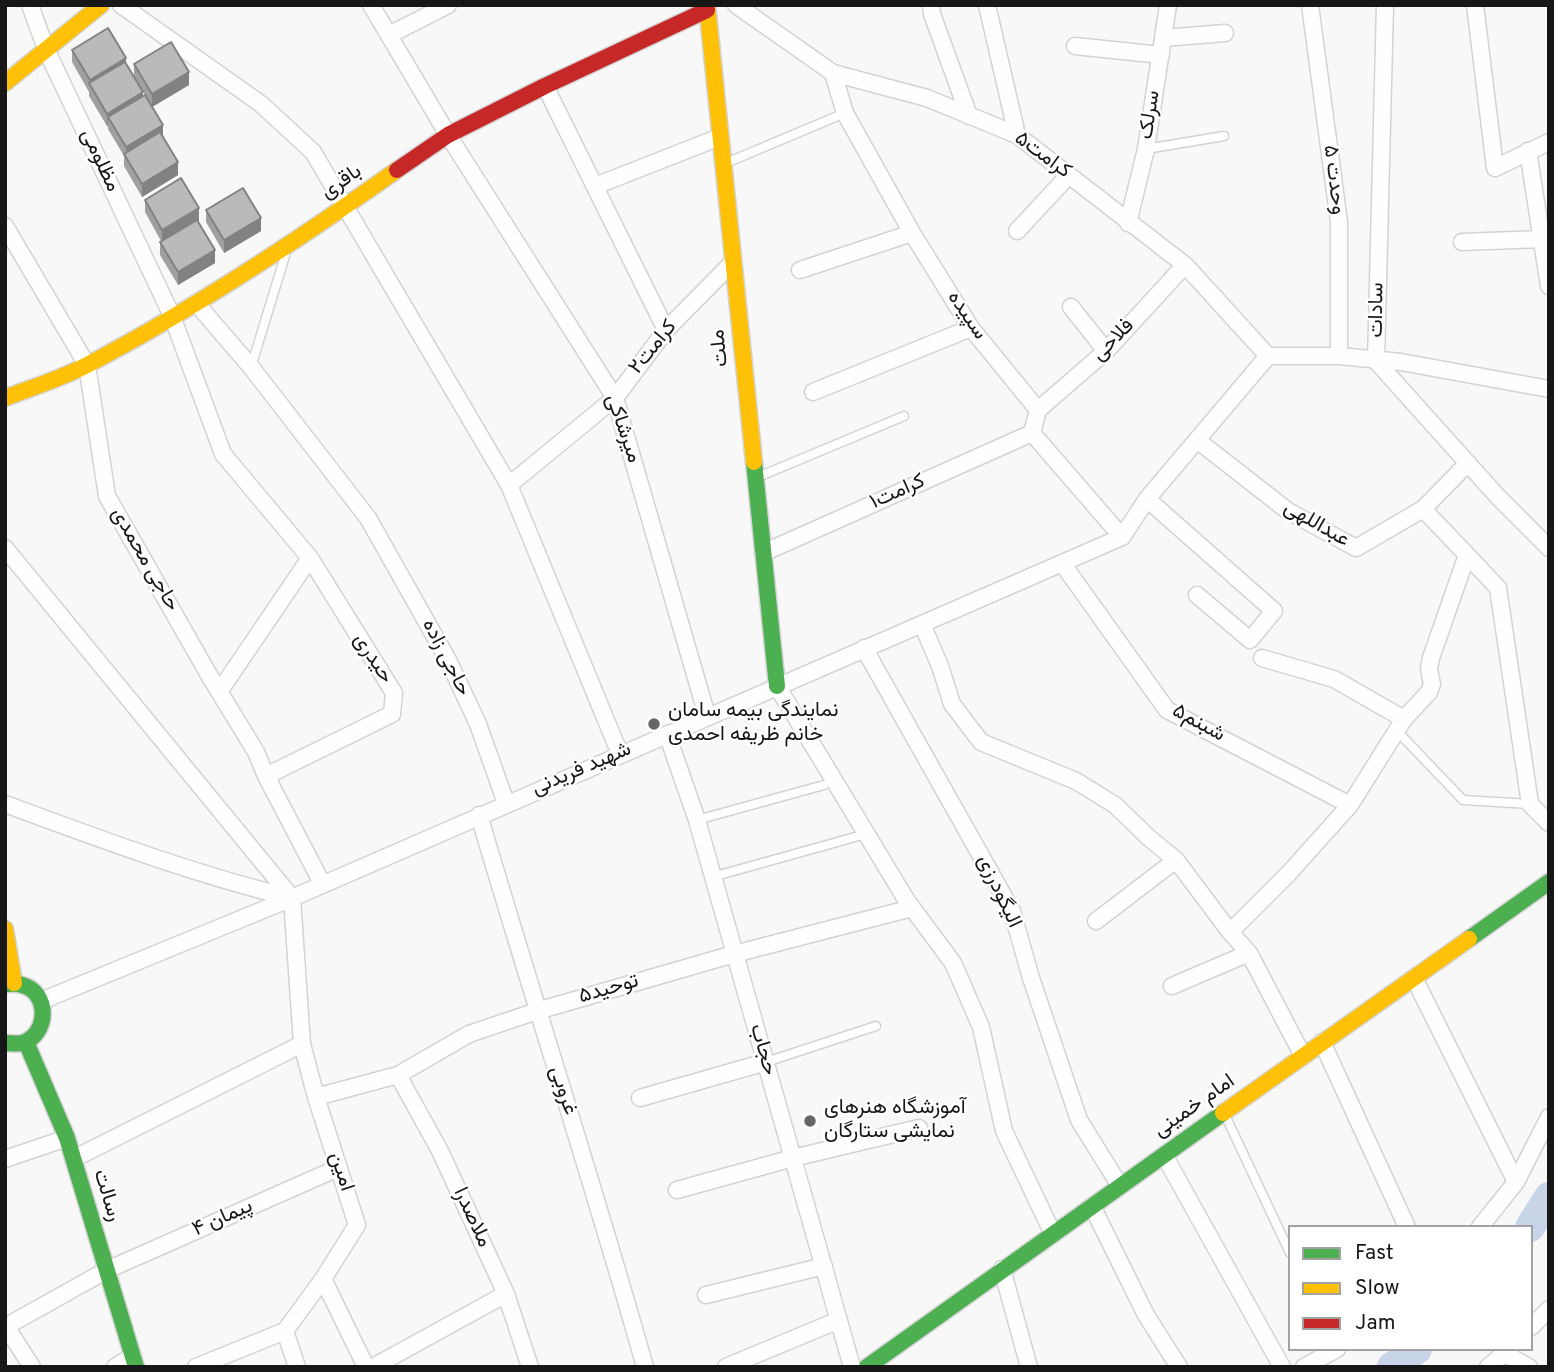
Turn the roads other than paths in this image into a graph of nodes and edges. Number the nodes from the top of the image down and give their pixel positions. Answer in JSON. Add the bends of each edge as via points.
{"nodes":[{"id":1,"x":30,"y":5,"type":"edge"},
{"id":2,"x":101,"y":5,"type":"edge"},
{"id":3,"x":121,"y":5,"type":"edge"},
{"id":4,"x":371,"y":5,"type":"edge"},
{"id":5,"x":448,"y":5,"type":"edge"},
{"id":6,"x":736,"y":5,"type":"edge"},
{"id":7,"x":931,"y":5,"type":"edge"},
{"id":8,"x":987,"y":5,"type":"edge"},
{"id":9,"x":1168,"y":5,"type":"edge"},
{"id":10,"x":1310,"y":5,"type":"edge"},
{"id":11,"x":1385,"y":5,"type":"edge"},
{"id":12,"x":1475,"y":5,"type":"edge"},
{"id":13,"x":707,"y":8,"type":"edge"},
{"id":14,"x":1225,"y":33,"type":"dead end"},
{"id":15,"x":389,"y":35,"type":"junction"},
{"id":16,"x":1075,"y":46,"type":"dead end"},
{"id":17,"x":1162,"y":46,"type":"junction"},
{"id":18,"x":47,"y":49,"type":"junction"},
{"id":19,"x":833,"y":73,"type":"junction"},
{"id":20,"x":5,"y":83,"type":"edge"},
{"id":21,"x":545,"y":86,"type":"junction"},
{"id":22,"x":845,"y":113,"type":"junction"},
{"id":23,"x":969,"y":116,"type":"junction"},
{"id":24,"x":448,"y":135,"type":"junction"},
{"id":25,"x":1017,"y":135,"type":"junction"},
{"id":26,"x":1224,"y":136,"type":"dead end"},
{"id":27,"x":720,"y":137,"type":"junction"},
{"id":28,"x":1549,"y":142,"type":"edge"},
{"id":29,"x":1146,"y":149,"type":"junction"},
{"id":30,"x":1528,"y":152,"type":"junction"},
{"id":31,"x":723,"y":164,"type":"junction"},
{"id":32,"x":1069,"y":175,"type":"junction"},
{"id":33,"x":595,"y":186,"type":"junction"},
{"id":34,"x":343,"y":208,"type":"junction"},
{"id":35,"x":1128,"y":223,"type":"junction"},
{"id":36,"x":5,"y":226,"type":"edge"},
{"id":37,"x":1017,"y":230,"type":"dead end"},
{"id":38,"x":912,"y":233,"type":"junction"},
{"id":39,"x":1542,"y":239,"type":"junction"},
{"id":40,"x":1462,"y":242,"type":"dead end"},
{"id":41,"x":288,"y":247,"type":"junction"},
{"id":42,"x":733,"y":261,"type":"junction"},
{"id":43,"x":1185,"y":265,"type":"junction"},
{"id":44,"x":800,"y":271,"type":"dead end"},
{"id":45,"x":1549,"y":286,"type":"edge"},
{"id":46,"x":196,"y":303,"type":"junction"},
{"id":47,"x":1071,"y":307,"type":"dead end"},
{"id":48,"x":172,"y":316,"type":"junction"},
{"id":49,"x":971,"y":328,"type":"junction"},
{"id":50,"x":666,"y":330,"type":"junction"},
{"id":51,"x":1107,"y":351,"type":"junction"},
{"id":52,"x":1268,"y":356,"type":"junction"},
{"id":53,"x":1339,"y":356,"type":"junction"},
{"id":54,"x":1376,"y":361,"type":"junction"},
{"id":55,"x":87,"y":365,"type":"junction"},
{"id":56,"x":251,"y":367,"type":"junction"},
{"id":57,"x":1549,"y":389,"type":"edge"},
{"id":58,"x":813,"y":392,"type":"dead end"},
{"id":59,"x":5,"y":398,"type":"edge"},
{"id":60,"x":615,"y":398,"type":"junction"},
{"id":61,"x":1038,"y":410,"type":"junction"},
{"id":62,"x":904,"y":416,"type":"dead end"},
{"id":63,"x":1032,"y":433,"type":"junction"},
{"id":64,"x":1197,"y":440,"type":"junction"},
{"id":65,"x":1468,"y":463,"type":"junction"},
{"id":66,"x":755,"y":478,"type":"junction"},
{"id":67,"x":509,"y":485,"type":"junction"},
{"id":68,"x":1147,"y":499,"type":"junction"},
{"id":69,"x":1423,"y":509,"type":"junction"},
{"id":70,"x":1122,"y":537,"type":"junction"},
{"id":71,"x":5,"y":548,"type":"edge"},
{"id":72,"x":1549,"y":548,"type":"edge"},
{"id":73,"x":763,"y":553,"type":"junction"},
{"id":74,"x":1467,"y":555,"type":"junction"},
{"id":75,"x":310,"y":558,"type":"junction"},
{"id":76,"x":1062,"y":563,"type":"junction"},
{"id":77,"x":1197,"y":595,"type":"dead end"},
{"id":78,"x":922,"y":624,"type":"junction"},
{"id":79,"x":864,"y":648,"type":"junction"},
{"id":80,"x":1262,"y":658,"type":"dead end"},
{"id":81,"x":777,"y":686,"type":"junction"},
{"id":82,"x":219,"y":692,"type":"junction"},
{"id":83,"x":707,"y":716,"type":"junction"},
{"id":84,"x":1401,"y":725,"type":"junction"},
{"id":85,"x":667,"y":734,"type":"junction"},
{"id":86,"x":620,"y":754,"type":"junction"},
{"id":87,"x":266,"y":776,"type":"junction"},
{"id":88,"x":824,"y":785,"type":"dead end"},
{"id":89,"x":506,"y":803,"type":"junction"},
{"id":90,"x":5,"y":804,"type":"edge"},
{"id":91,"x":1530,"y":804,"type":"junction"},
{"id":92,"x":1350,"y":805,"type":"junction"},
{"id":93,"x":479,"y":815,"type":"junction"},
{"id":94,"x":697,"y":820,"type":"junction"},
{"id":95,"x":1548,"y":820,"type":"edge"},
{"id":96,"x":866,"y":834,"type":"junction"},
{"id":97,"x":1176,"y":860,"type":"junction"},
{"id":98,"x":712,"y":877,"type":"junction"},
{"id":99,"x":1549,"y":882,"type":"edge"},
{"id":100,"x":322,"y":883,"type":"junction"},
{"id":101,"x":292,"y":898,"type":"junction"},
{"id":102,"x":912,"y":908,"type":"junction"},
{"id":103,"x":1096,"y":920,"type":"dead end"},
{"id":104,"x":5,"y":929,"type":"edge"},
{"id":105,"x":1230,"y":932,"type":"junction"},
{"id":106,"x":1249,"y":953,"type":"junction"},
{"id":107,"x":734,"y":954,"type":"junction"},
{"id":108,"x":1414,"y":978,"type":"junction"},
{"id":109,"x":10,"y":984,"type":"edge"},
{"id":110,"x":1172,"y":986,"type":"dead end"},
{"id":111,"x":41,"y":1001,"type":"junction"},
{"id":112,"x":537,"y":1011,"type":"junction"},
{"id":113,"x":876,"y":1026,"type":"dead end"},
{"id":114,"x":26,"y":1042,"type":"junction"},
{"id":115,"x":1322,"y":1042,"type":"junction"},
{"id":116,"x":5,"y":1043,"type":"edge"},
{"id":117,"x":302,"y":1044,"type":"junction"},
{"id":118,"x":1303,"y":1056,"type":"junction"},
{"id":119,"x":766,"y":1062,"type":"junction"},
{"id":120,"x":398,"y":1075,"type":"junction"},
{"id":121,"x":316,"y":1097,"type":"junction"},
{"id":122,"x":640,"y":1098,"type":"dead end"},
{"id":123,"x":1224,"y":1112,"type":"junction"},
{"id":124,"x":1549,"y":1117,"type":"edge"},
{"id":125,"x":919,"y":1128,"type":"dead end"},
{"id":126,"x":66,"y":1138,"type":"junction"},
{"id":127,"x":1164,"y":1155,"type":"junction"},
{"id":128,"x":793,"y":1158,"type":"junction"},
{"id":129,"x":5,"y":1159,"type":"edge"},
{"id":130,"x":73,"y":1159,"type":"junction"},
{"id":131,"x":338,"y":1168,"type":"junction"},
{"id":132,"x":1516,"y":1182,"type":"junction"},
{"id":133,"x":1120,"y":1186,"type":"junction"},
{"id":134,"x":677,"y":1190,"type":"dead end"},
{"id":135,"x":1092,"y":1206,"type":"junction"},
{"id":136,"x":1406,"y":1225,"type":"edge"},
{"id":137,"x":1482,"y":1225,"type":"edge"},
{"id":138,"x":1053,"y":1234,"type":"junction"},
{"id":139,"x":1288,"y":1249,"type":"edge"},
{"id":140,"x":824,"y":1266,"type":"junction"},
{"id":141,"x":1002,"y":1269,"type":"junction"},
{"id":142,"x":107,"y":1270,"type":"junction"},
{"id":143,"x":323,"y":1279,"type":"junction"},
{"id":144,"x":506,"y":1294,"type":"junction"},
{"id":145,"x":706,"y":1295,"type":"dead end"},
{"id":146,"x":1549,"y":1309,"type":"edge"},
{"id":147,"x":839,"y":1320,"type":"junction"},
{"id":148,"x":1533,"y":1325,"type":"edge"},
{"id":149,"x":6,"y":1326,"type":"edge"},
{"id":150,"x":285,"y":1331,"type":"junction"},
{"id":151,"x":1334,"y":1351,"type":"edge"},
{"id":152,"x":1507,"y":1352,"type":"edge"},
{"id":153,"x":134,"y":1361,"type":"edge"},
{"id":154,"x":32,"y":1367,"type":"edge"},
{"id":155,"x":115,"y":1367,"type":"edge"},
{"id":156,"x":196,"y":1367,"type":"edge"},
{"id":157,"x":296,"y":1367,"type":"edge"},
{"id":158,"x":366,"y":1367,"type":"edge"},
{"id":159,"x":373,"y":1367,"type":"edge"},
{"id":160,"x":530,"y":1367,"type":"edge"},
{"id":161,"x":645,"y":1367,"type":"edge"},
{"id":162,"x":726,"y":1367,"type":"edge"},
{"id":163,"x":852,"y":1367,"type":"edge"},
{"id":164,"x":867,"y":1367,"type":"edge"},
{"id":165,"x":1029,"y":1367,"type":"edge"},
{"id":166,"x":1179,"y":1367,"type":"edge"},
{"id":167,"x":1282,"y":1367,"type":"edge"},
{"id":168,"x":1304,"y":1367,"type":"edge"},
{"id":169,"x":1488,"y":1367,"type":"edge"},
{"id":170,"x":1529,"y":1367,"type":"edge"}],
"edges":[{"from":1,"to":18,"type":"street","name":"مظلومی"},
{"from":2,"to":18,"type":"street"},
{"from":3,"to":34,"type":"street","via":[[261,104],[313,152]]},
{"from":4,"to":15,"type":"street","name":"میرشاکی"},
{"from":5,"to":15,"type":"street"},
{"from":6,"to":19,"type":"street","name":"کرامت۵"},
{"from":7,"to":23,"type":"street"},
{"from":8,"to":25,"type":"street"},
{"from":9,"to":17,"type":"street","name":"سرلک"},
{"from":10,"to":53,"type":"street","name":"وحدت ۵","via":[[1339,222]]},
{"from":11,"to":54,"type":"street","name":"سادات"},
{"from":12,"to":30,"type":"street","via":[[1495,168]]},
{"from":13,"to":21,"type":"street","name":"باقری"},
{"from":13,"to":27,"type":"street","name":"ملت"},
{"from":14,"to":17,"type":"street"},
{"from":15,"to":24,"type":"street","name":"میرشاکی"},
{"from":16,"to":17,"type":"street"},
{"from":17,"to":29,"type":"street","name":"سرلک"},
{"from":18,"to":20,"type":"street"},
{"from":18,"to":48,"type":"street","name":"مظلومی"},
{"from":19,"to":22,"type":"street","name":"سپیده"},
{"from":19,"to":23,"type":"street","name":"کرامت۵","via":[[927,98]]},
{"from":21,"to":24,"type":"street","name":"باقری"},
{"from":21,"to":33,"type":"street"},
{"from":22,"to":31,"type":"lane"},
{"from":22,"to":38,"type":"street","name":"سپیده"},
{"from":23,"to":25,"type":"street","name":"کرامت۵"},
{"from":24,"to":34,"type":"street","name":"باقری"},
{"from":24,"to":60,"type":"street","name":"میرشاکی"},
{"from":25,"to":32,"type":"street","name":"کرامت۵"},
{"from":26,"to":29,"type":"lane"},
{"from":27,"to":31,"type":"street","name":"ملت"},
{"from":27,"to":33,"type":"street"},
{"from":28,"to":30,"type":"street"},
{"from":29,"to":35,"type":"street","name":"سرلک"},
{"from":30,"to":39,"type":"street"},
{"from":31,"to":42,"type":"street","name":"ملت"},
{"from":32,"to":35,"type":"street","name":"کرامت۵"},
{"from":32,"to":37,"type":"street"},
{"from":33,"to":50,"type":"street"},
{"from":34,"to":41,"type":"street","name":"باقری"},
{"from":34,"to":67,"type":"street"},
{"from":35,"to":43,"type":"street","name":"کرامت۵"},
{"from":36,"to":55,"type":"street","name":"حاجی محمدی"},
{"from":38,"to":44,"type":"street"},
{"from":38,"to":49,"type":"street","name":"سپیده"},
{"from":39,"to":40,"type":"street"},
{"from":39,"to":45,"type":"street"},
{"from":41,"to":46,"type":"street","name":"باقری"},
{"from":41,"to":56,"type":"lane"},
{"from":42,"to":50,"type":"street","name":"کرامت۲"},
{"from":42,"to":66,"type":"street","name":"ملت"},
{"from":43,"to":51,"type":"street","name":"فلاحی"},
{"from":43,"to":52,"type":"street","name":"کرامت۵"},
{"from":46,"to":48,"type":"street","name":"باقری"},
{"from":46,"to":56,"type":"street","name":"حاجی زاده"},
{"from":47,"to":51,"type":"street"},
{"from":48,"to":55,"type":"street","name":"باقری"},
{"from":48,"to":75,"type":"street","name":"مظلومی","via":[[223,454]]},
{"from":49,"to":58,"type":"street"},
{"from":49,"to":61,"type":"street","name":"سپیده"},
{"from":50,"to":60,"type":"street","name":"کرامت۲"},
{"from":51,"to":61,"type":"street","name":"فلاحی"},
{"from":52,"to":53,"type":"street"},
{"from":52,"to":64,"type":"street"},
{"from":53,"to":54,"type":"street"},
{"from":54,"to":57,"type":"street"},
{"from":54,"to":65,"type":"street","name":"سادات"},
{"from":55,"to":59,"type":"street","name":"باقری"},
{"from":55,"to":82,"type":"street","name":"حاجی محمدی","via":[[107,496]]},
{"from":56,"to":89,"type":"street","name":"حاجی زاده","via":[[368,519],[449,660]]},
{"from":60,"to":67,"type":"street","name":"کرامت۲"},
{"from":60,"to":83,"type":"street","name":"میرشاکی"},
{"from":61,"to":63,"type":"street"},
{"from":62,"to":66,"type":"lane"},
{"from":63,"to":70,"type":"street"},
{"from":63,"to":73,"type":"street","name":"کرامت۱"},
{"from":64,"to":68,"type":"street"},
{"from":64,"to":69,"type":"street","name":"عبداللهی","via":[[1288,511],[1356,548]]},
{"from":65,"to":69,"type":"street","name":"عبداللهی"},
{"from":65,"to":72,"type":"street","name":"سادات"},
{"from":66,"to":73,"type":"street","name":"ملت"},
{"from":67,"to":86,"type":"street"},
{"from":68,"to":70,"type":"street"},
{"from":68,"to":77,"type":"street","via":[[1274,611],[1250,640]]},
{"from":69,"to":74,"type":"street"},
{"from":70,"to":76,"type":"street","name":"شهید فریدنی"},
{"from":71,"to":101,"type":"street"},
{"from":73,"to":81,"type":"street","name":"ملت"},
{"from":74,"to":84,"type":"street","via":[[1431,657],[1429,692]]},
{"from":74,"to":91,"type":"street","via":[[1498,588]]},
{"from":75,"to":82,"type":"street"},
{"from":75,"to":87,"type":"street","name":"حیدری","via":[[394,693],[392,714]]},
{"from":76,"to":78,"type":"street","name":"شهید فریدنی"},
{"from":76,"to":92,"type":"street","name":"شبنم۵","via":[[1167,710]]},
{"from":78,"to":79,"type":"street","name":"شهید فریدنی"},
{"from":78,"to":97,"type":"street","via":[[952,705],[981,743],[1076,781],[1115,805]]},
{"from":79,"to":81,"type":"street","name":"شهید فریدنی"},
{"from":79,"to":133,"type":"street","name":"الیگودرزی","via":[[1012,911],[1079,1120]]},
{"from":80,"to":84,"type":"street","via":[[1334,679]]},
{"from":81,"to":83,"type":"street","name":"شهید فریدنی"},
{"from":81,"to":96,"type":"street"},
{"from":82,"to":87,"type":"street","name":"حاجی محمدی"},
{"from":83,"to":85,"type":"street","name":"شهید فریدنی"},
{"from":84,"to":91,"type":"lane","via":[[1463,800]]},
{"from":84,"to":92,"type":"street"},
{"from":85,"to":86,"type":"street","name":"شهید فریدنی"},
{"from":85,"to":94,"type":"street","name":"حجاب"},
{"from":86,"to":89,"type":"street","name":"شهید فریدنی"},
{"from":87,"to":100,"type":"street","name":"حاجی محمدی"},
{"from":88,"to":94,"type":"lane"},
{"from":89,"to":93,"type":"street","name":"شهید فریدنی"},
{"from":90,"to":101,"type":"street","via":[[162,862]]},
{"from":91,"to":95,"type":"street"},
{"from":92,"to":105,"type":"street"},
{"from":93,"to":100,"type":"street","name":"شهید فریدنی"},
{"from":93,"to":112,"type":"street","name":"غروبی"},
{"from":94,"to":98,"type":"street","name":"حجاب"},
{"from":96,"to":98,"type":"lane"},
{"from":96,"to":102,"type":"street"},
{"from":97,"to":103,"type":"street"},
{"from":97,"to":105,"type":"street"},
{"from":98,"to":107,"type":"street","name":"حجاب"},
{"from":99,"to":108,"type":"street","name":"امام خمینی"},
{"from":100,"to":101,"type":"street","name":"شهید فریدنی"},
{"from":101,"to":111,"type":"street","name":"شهید فریدنی"},
{"from":101,"to":117,"type":"street","name":"امین"},
{"from":102,"to":107,"type":"street","name":"توحید۵"},
{"from":102,"to":138,"type":"street","via":[[954,963],[981,1027],[1004,1131]]},
{"from":104,"to":109,"type":"street"},
{"from":105,"to":106,"type":"street"},
{"from":106,"to":110,"type":"street"},
{"from":106,"to":118,"type":"street"},
{"from":107,"to":112,"type":"street","name":"توحید۵"},
{"from":107,"to":119,"type":"street","name":"حجاب"},
{"from":108,"to":115,"type":"street","name":"امام خمینی"},
{"from":108,"to":132,"type":"street"},
{"from":109,"to":111,"type":"street","via":[[30,988]]},
{"from":111,"to":114,"type":"street","via":[[40,1029]]},
{"from":112,"to":120,"type":"street","name":"توحید۵","via":[[469,1034]]},
{"from":112,"to":161,"type":"street","name":"غروبی"},
{"from":113,"to":119,"type":"lane"},
{"from":114,"to":116,"type":"street"},
{"from":114,"to":126,"type":"street","name":"رسالت"},
{"from":115,"to":118,"type":"street","name":"امام خمینی"},
{"from":115,"to":136,"type":"street"},
{"from":117,"to":121,"type":"street","name":"امین"},
{"from":117,"to":130,"type":"street"},
{"from":118,"to":123,"type":"street","name":"امام خمینی"},
{"from":119,"to":122,"type":"street"},
{"from":119,"to":128,"type":"street","name":"حجاب"},
{"from":120,"to":121,"type":"street","name":"توحید۵"},
{"from":120,"to":144,"type":"street","name":"ملاصدرا","via":[[440,1151]]},
{"from":121,"to":131,"type":"street","name":"امین"},
{"from":123,"to":127,"type":"street","name":"امام خمینی"},
{"from":123,"to":139,"type":"lane"},
{"from":124,"to":132,"type":"street"},
{"from":125,"to":128,"type":"street"},
{"from":126,"to":129,"type":"street"},
{"from":126,"to":130,"type":"street","name":"رسالت"},
{"from":127,"to":133,"type":"street","name":"امام خمینی"},
{"from":127,"to":167,"type":"street"},
{"from":128,"to":134,"type":"street"},
{"from":128,"to":140,"type":"street","name":"حجاب"},
{"from":130,"to":142,"type":"street","name":"رسالت"},
{"from":131,"to":142,"type":"street","name":"پیمان ۴"},
{"from":131,"to":143,"type":"street","name":"امین","via":[[356,1225]]},
{"from":132,"to":137,"type":"street"},
{"from":133,"to":135,"type":"street","name":"امام خمینی"},
{"from":135,"to":138,"type":"street","name":"امام خمینی"},
{"from":135,"to":166,"type":"street","via":[[1146,1315]]},
{"from":138,"to":141,"type":"street","name":"امام خمینی"},
{"from":140,"to":145,"type":"street"},
{"from":140,"to":147,"type":"street","name":"حجاب"},
{"from":141,"to":164,"type":"street","name":"امام خمینی"},
{"from":141,"to":165,"type":"street"},
{"from":142,"to":149,"type":"street","name":"پیمان ۴"},
{"from":142,"to":153,"type":"street","name":"رسالت"},
{"from":143,"to":150,"type":"street","name":"امین"},
{"from":143,"to":158,"type":"street"},
{"from":144,"to":159,"type":"street"},
{"from":144,"to":160,"type":"street","name":"ملاصدرا"},
{"from":146,"to":148,"type":"street"},
{"from":147,"to":162,"type":"street"},
{"from":147,"to":163,"type":"street","name":"حجاب"},
{"from":149,"to":154,"type":"street"},
{"from":150,"to":156,"type":"street"},
{"from":150,"to":157,"type":"street"},
{"from":151,"to":168,"type":"street"},
{"from":152,"to":169,"type":"street"},
{"from":152,"to":170,"type":"street"},
{"from":153,"to":155,"type":"street"}]}
